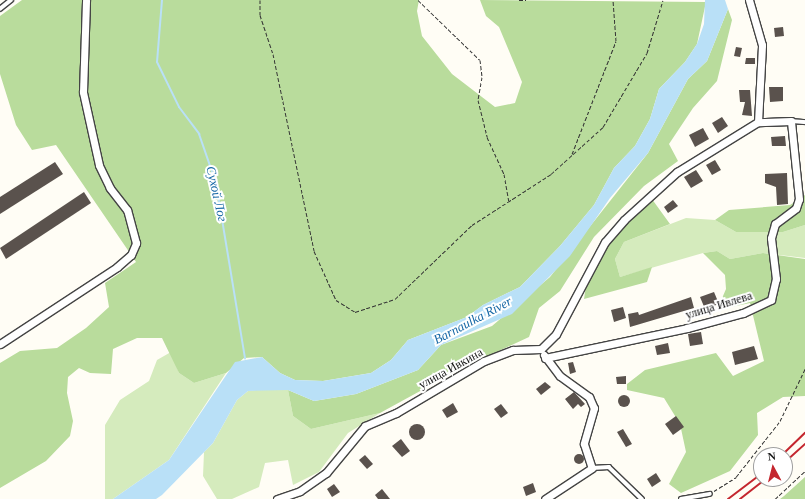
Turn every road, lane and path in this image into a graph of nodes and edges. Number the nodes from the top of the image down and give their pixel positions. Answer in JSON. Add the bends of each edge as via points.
{"nodes":[{"id":1,"x":10,"y":0,"type":"edge"},
{"id":2,"x":86,"y":0,"type":"edge"},
{"id":3,"x":260,"y":0,"type":"edge"},
{"id":4,"x":418,"y":0,"type":"edge"},
{"id":5,"x":519,"y":0,"type":"edge"},
{"id":6,"x":526,"y":0,"type":"edge"},
{"id":7,"x":613,"y":0,"type":"edge"},
{"id":8,"x":663,"y":0,"type":"edge"},
{"id":9,"x":749,"y":0,"type":"edge"},
{"id":10,"x":0,"y":9,"type":"edge"},
{"id":11,"x":792,"y":121,"type":"junction"},
{"id":12,"x":758,"y":122,"type":"junction"},
{"id":13,"x":805,"y":122,"type":"edge"},
{"id":14,"x":572,"y":155,"type":"junction"},
{"id":15,"x":509,"y":201,"type":"junction"},
{"id":16,"x":0,"y":344,"type":"edge"},
{"id":17,"x":541,"y":349,"type":"junction"},
{"id":18,"x":546,"y":358,"type":"junction"},
{"id":19,"x":805,"y":369,"type":"edge"},
{"id":20,"x":592,"y":468,"type":"junction"},
{"id":21,"x":805,"y":471,"type":"edge"},
{"id":22,"x":710,"y":494,"type":"joint"},
{"id":23,"x":277,"y":499,"type":"edge"},
{"id":24,"x":545,"y":499,"type":"edge"},
{"id":25,"x":642,"y":499,"type":"edge"},
{"id":26,"x":681,"y":499,"type":"edge"},
{"id":27,"x":774,"y":499,"type":"edge"}],
"edges":[{"from":1,"to":10,"type":"lane"},
{"from":2,"to":16,"type":"street","via":[[83,92],[99,165],[110,188],[127,210],[136,243],[131,255],[117,267]]},
{"from":3,"to":15,"type":"path","via":[[260,15],[273,54],[314,252],[336,300],[354,312],[395,298],[472,225]]},
{"from":4,"to":15,"type":"path","via":[[480,60],[482,77],[478,100],[487,137],[504,174]]},
{"from":5,"to":6,"type":"path"},
{"from":7,"to":14,"type":"path","via":[[616,41]]},
{"from":8,"to":14,"type":"path","via":[[647,54],[603,127]]},
{"from":9,"to":12,"type":"street","via":[[762,45]]},
{"from":11,"to":12,"type":"street"},
{"from":11,"to":13,"type":"lane"},
{"from":11,"to":18,"type":"street","name":"улица Ивлева","via":[[799,199],[796,208],[775,224],[771,238],[776,279],[772,300],[743,313],[688,328]]},
{"from":12,"to":17,"type":"street","via":[[677,172],[624,220],[605,242],[556,334]]},
{"from":14,"to":15,"type":"path"},
{"from":17,"to":18,"type":"street"},
{"from":17,"to":23,"type":"street","name":"улица Ивкина","via":[[514,350],[484,361],[396,413],[365,426],[326,473],[300,491]]},
{"from":18,"to":20,"type":"street","via":[[592,401],[593,416],[584,450]]},
{"from":19,"to":22,"type":"path","via":[[776,426],[736,476]]},
{"from":20,"to":24,"type":"street"},
{"from":20,"to":25,"type":"lane","via":[[609,467]]},
{"from":21,"to":27,"type":"path"},
{"from":22,"to":26,"type":"lane"}]}
